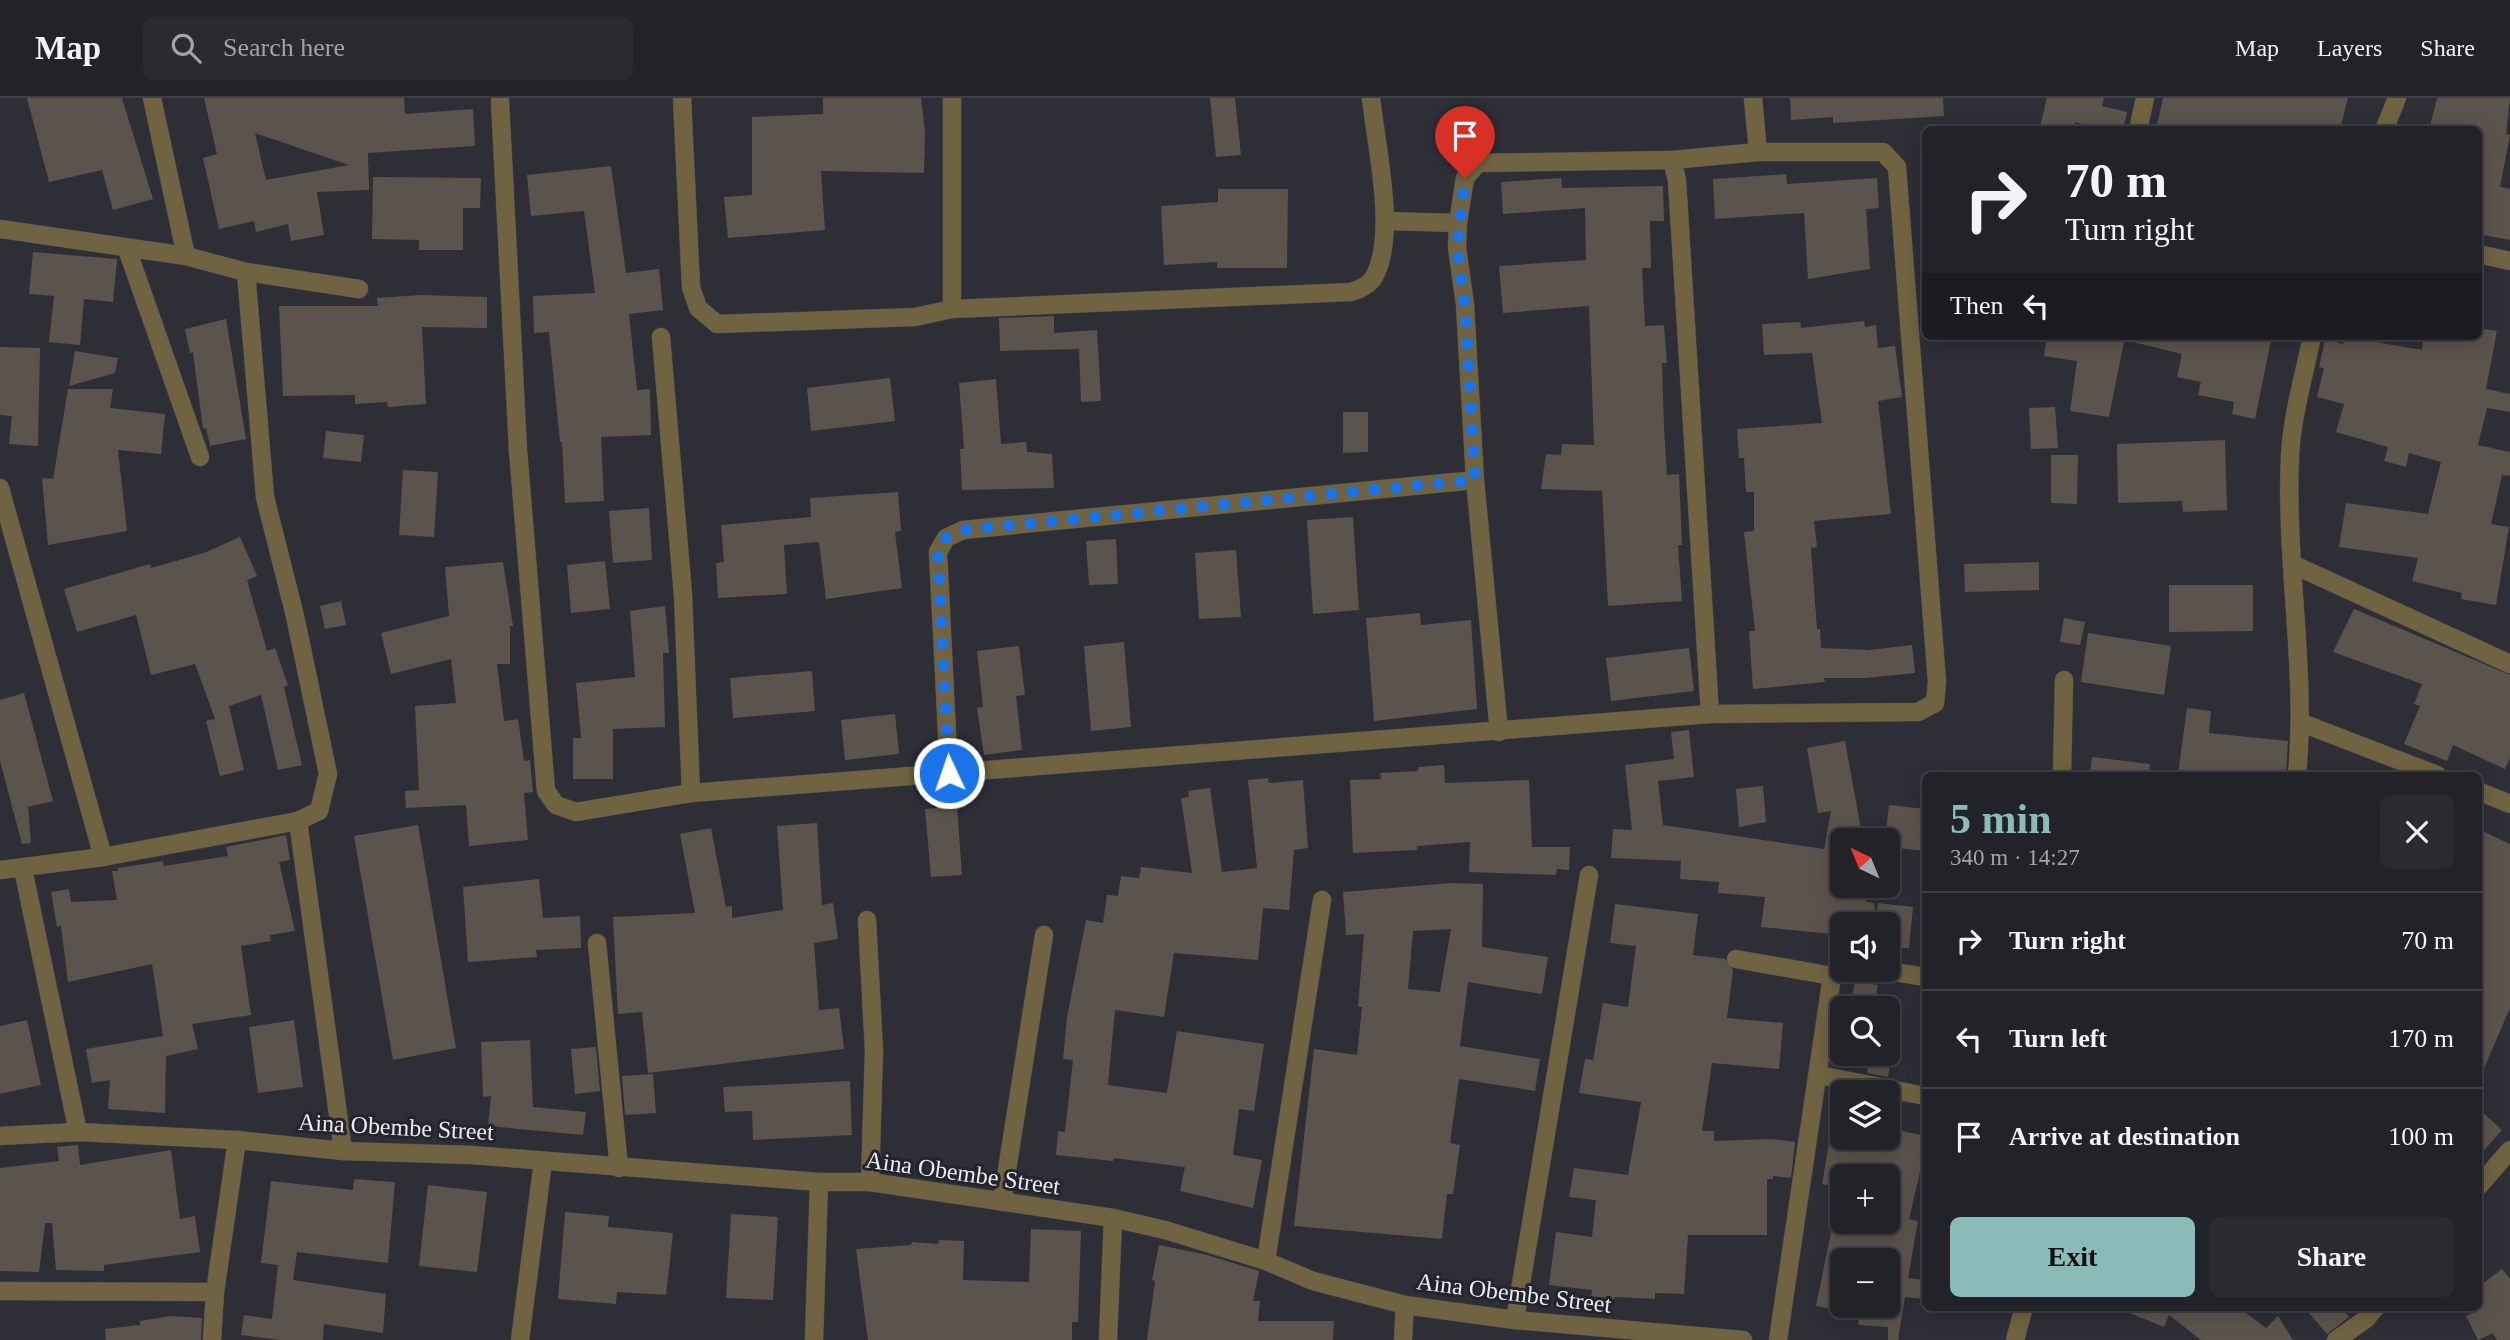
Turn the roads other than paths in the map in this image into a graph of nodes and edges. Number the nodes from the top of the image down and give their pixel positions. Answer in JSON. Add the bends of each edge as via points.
{"nodes":[{"id":1,"x":152,"y":98,"type":"edge"},
{"id":2,"x":682,"y":98,"type":"edge"},
{"id":3,"x":952,"y":98,"type":"edge"},
{"id":4,"x":1371,"y":98,"type":"edge"},
{"id":5,"x":1753,"y":98,"type":"edge"},
{"id":6,"x":2145,"y":98,"type":"edge"},
{"id":7,"x":2396,"y":98,"type":"edge"},
{"id":8,"x":500,"y":101,"type":"dead end"},
{"id":9,"x":2139,"y":126,"type":"edge"},
{"id":10,"x":2386,"y":126,"type":"edge"},
{"id":11,"x":1758,"y":152,"type":"junction"},
{"id":12,"x":1672,"y":160,"type":"junction"},
{"id":13,"x":1386,"y":221,"type":"junction"},
{"id":14,"x":1458,"y":223,"type":"junction"},
{"id":15,"x":0,"y":229,"type":"edge"},
{"id":16,"x":127,"y":248,"type":"junction"},
{"id":17,"x":2482,"y":255,"type":"edge"},
{"id":18,"x":186,"y":256,"type":"junction"},
{"id":19,"x":2510,"y":261,"type":"edge"},
{"id":20,"x":246,"y":272,"type":"junction"},
{"id":21,"x":359,"y":289,"type":"dead end"},
{"id":22,"x":952,"y":309,"type":"junction"},
{"id":23,"x":661,"y":337,"type":"dead end"},
{"id":24,"x":2311,"y":340,"type":"edge"},
{"id":25,"x":200,"y":457,"type":"dead end"},
{"id":26,"x":1475,"y":480,"type":"junction"},
{"id":27,"x":0,"y":488,"type":"edge"},
{"id":28,"x":2292,"y":564,"type":"junction"},
{"id":29,"x":2510,"y":664,"type":"edge"},
{"id":30,"x":2064,"y":680,"type":"dead end"},
{"id":31,"x":1710,"y":714,"type":"junction"},
{"id":32,"x":2302,"y":723,"type":"junction"},
{"id":33,"x":1499,"y":732,"type":"junction"},
{"id":34,"x":2062,"y":772,"type":"edge"},
{"id":35,"x":2297,"y":772,"type":"edge"},
{"id":36,"x":2429,"y":772,"type":"edge"},
{"id":37,"x":949,"y":773,"type":"junction"},
{"id":38,"x":691,"y":793,"type":"junction"},
{"id":39,"x":2482,"y":793,"type":"edge"},
{"id":40,"x":2510,"y":804,"type":"edge"},
{"id":41,"x":298,"y":821,"type":"junction"},
{"id":42,"x":103,"y":857,"type":"junction"},
{"id":43,"x":23,"y":869,"type":"junction"},
{"id":44,"x":0,"y":870,"type":"edge"},
{"id":45,"x":1589,"y":875,"type":"dead end"},
{"id":46,"x":1322,"y":900,"type":"dead end"},
{"id":47,"x":867,"y":920,"type":"dead end"},
{"id":48,"x":1044,"y":935,"type":"dead end"},
{"id":49,"x":597,"y":943,"type":"dead end"},
{"id":50,"x":1736,"y":959,"type":"dead end"},
{"id":51,"x":1830,"y":971,"type":"edge"},
{"id":52,"x":1900,"y":973,"type":"edge"},
{"id":53,"x":1922,"y":976,"type":"edge"},
{"id":54,"x":1835,"y":982,"type":"edge"},
{"id":55,"x":1819,"y":1075,"type":"junction"},
{"id":56,"x":1922,"y":1095,"type":"edge"},
{"id":57,"x":78,"y":1132,"type":"junction"},
{"id":58,"x":0,"y":1136,"type":"edge"},
{"id":59,"x":237,"y":1140,"type":"junction"},
{"id":60,"x":2510,"y":1150,"type":"edge"},
{"id":61,"x":343,"y":1151,"type":"junction"},
{"id":62,"x":543,"y":1161,"type":"junction"},
{"id":63,"x":619,"y":1168,"type":"junction"},
{"id":64,"x":820,"y":1182,"type":"junction"},
{"id":65,"x":870,"y":1182,"type":"junction"},
{"id":66,"x":2482,"y":1182,"type":"edge"},
{"id":67,"x":1002,"y":1202,"type":"junction"},
{"id":68,"x":1113,"y":1219,"type":"junction"},
{"id":69,"x":1266,"y":1261,"type":"junction"},
{"id":70,"x":0,"y":1291,"type":"edge"},
{"id":71,"x":215,"y":1292,"type":"junction"},
{"id":72,"x":1405,"y":1305,"type":"junction"},
{"id":73,"x":2023,"y":1311,"type":"edge"},
{"id":74,"x":2373,"y":1311,"type":"edge"},
{"id":75,"x":1515,"y":1320,"type":"junction"},
{"id":76,"x":1700,"y":1339,"type":"edge"},
{"id":77,"x":212,"y":1340,"type":"edge"},
{"id":78,"x":520,"y":1340,"type":"edge"},
{"id":79,"x":814,"y":1340,"type":"edge"},
{"id":80,"x":1108,"y":1340,"type":"edge"},
{"id":81,"x":1403,"y":1340,"type":"edge"},
{"id":82,"x":1743,"y":1340,"type":"edge"},
{"id":83,"x":1778,"y":1340,"type":"edge"},
{"id":84,"x":2015,"y":1340,"type":"edge"},
{"id":85,"x":2336,"y":1340,"type":"edge"}],
"edges":[{"from":1,"to":18,"type":"street"},
{"from":2,"to":22,"type":"street","via":[[691,287],[698,309],[717,324],[915,317]]},
{"from":3,"to":22,"type":"street"},
{"from":4,"to":13,"type":"street"},
{"from":5,"to":11,"type":"street"},
{"from":6,"to":9,"type":"street"},
{"from":7,"to":10,"type":"street"},
{"from":8,"to":38,"type":"street","via":[[518,450],[546,791],[556,805],[576,812]]},
{"from":11,"to":12,"type":"street"},
{"from":11,"to":31,"type":"street","via":[[1883,152],[1897,167],[1937,682],[1935,703],[1918,712]]},
{"from":12,"to":14,"type":"street","via":[[1478,163],[1465,178]]},
{"from":12,"to":31,"type":"street","via":[[1677,180]]},
{"from":13,"to":14,"type":"street"},
{"from":13,"to":22,"type":"street","via":[[1376,274],[1363,289],[1351,292]]},
{"from":14,"to":26,"type":"street"},
{"from":15,"to":16,"type":"street"},
{"from":16,"to":18,"type":"street"},
{"from":16,"to":25,"type":"street"},
{"from":17,"to":19,"type":"street"},
{"from":18,"to":20,"type":"street"},
{"from":20,"to":21,"type":"street"},
{"from":20,"to":41,"type":"street","via":[[265,497],[328,774],[319,811]]},
{"from":23,"to":38,"type":"street","via":[[683,595]]},
{"from":24,"to":28,"type":"street","via":[[2291,454]]},
{"from":26,"to":33,"type":"street"},
{"from":26,"to":37,"type":"street","via":[[963,530],[946,538],[938,552]]},
{"from":27,"to":42,"type":"street"},
{"from":28,"to":29,"type":"street"},
{"from":28,"to":32,"type":"street"},
{"from":30,"to":34,"type":"street"},
{"from":31,"to":33,"type":"street"},
{"from":32,"to":35,"type":"street"},
{"from":32,"to":36,"type":"street"},
{"from":33,"to":37,"type":"street"},
{"from":37,"to":38,"type":"street"},
{"from":39,"to":40,"type":"street"},
{"from":41,"to":42,"type":"street"},
{"from":41,"to":61,"type":"street"},
{"from":42,"to":43,"type":"street"},
{"from":43,"to":44,"type":"street"},
{"from":43,"to":57,"type":"street"},
{"from":45,"to":75,"type":"street"},
{"from":46,"to":69,"type":"street"},
{"from":47,"to":65,"type":"street","via":[[874,1051]]},
{"from":48,"to":67,"type":"street"},
{"from":49,"to":63,"type":"street"},
{"from":50,"to":51,"type":"street"},
{"from":52,"to":53,"type":"street"},
{"from":54,"to":55,"type":"street"},
{"from":55,"to":56,"type":"street"},
{"from":55,"to":83,"type":"street"},
{"from":57,"to":58,"type":"street","name":"Aina Obembe Street"},
{"from":57,"to":59,"type":"street","name":"Aina Obembe Street"},
{"from":59,"to":61,"type":"street","name":"Aina Obembe Street"},
{"from":59,"to":71,"type":"street"},
{"from":60,"to":66,"type":"street"},
{"from":61,"to":62,"type":"street","name":"Aina Obembe Street"},
{"from":62,"to":63,"type":"street","name":"Aina Obembe Street"},
{"from":62,"to":78,"type":"street"},
{"from":63,"to":64,"type":"street","name":"Aina Obembe Street"},
{"from":64,"to":65,"type":"street","name":"Aina Obembe Street"},
{"from":64,"to":79,"type":"street"},
{"from":65,"to":67,"type":"street","name":"Aina Obembe Street"},
{"from":67,"to":68,"type":"street","name":"Aina Obembe Street"},
{"from":68,"to":69,"type":"street","name":"Aina Obembe Street"},
{"from":68,"to":80,"type":"street"},
{"from":69,"to":72,"type":"street","name":"Aina Obembe Street","via":[[1313,1281]]},
{"from":70,"to":71,"type":"street"},
{"from":71,"to":77,"type":"street"},
{"from":72,"to":75,"type":"street","name":"Aina Obembe Street"},
{"from":72,"to":81,"type":"street"},
{"from":73,"to":84,"type":"street"},
{"from":74,"to":85,"type":"street"},
{"from":75,"to":76,"type":"street","name":"Aina Obembe Street"},
{"from":76,"to":82,"type":"street","name":"Aina Obembe Street"}]}
